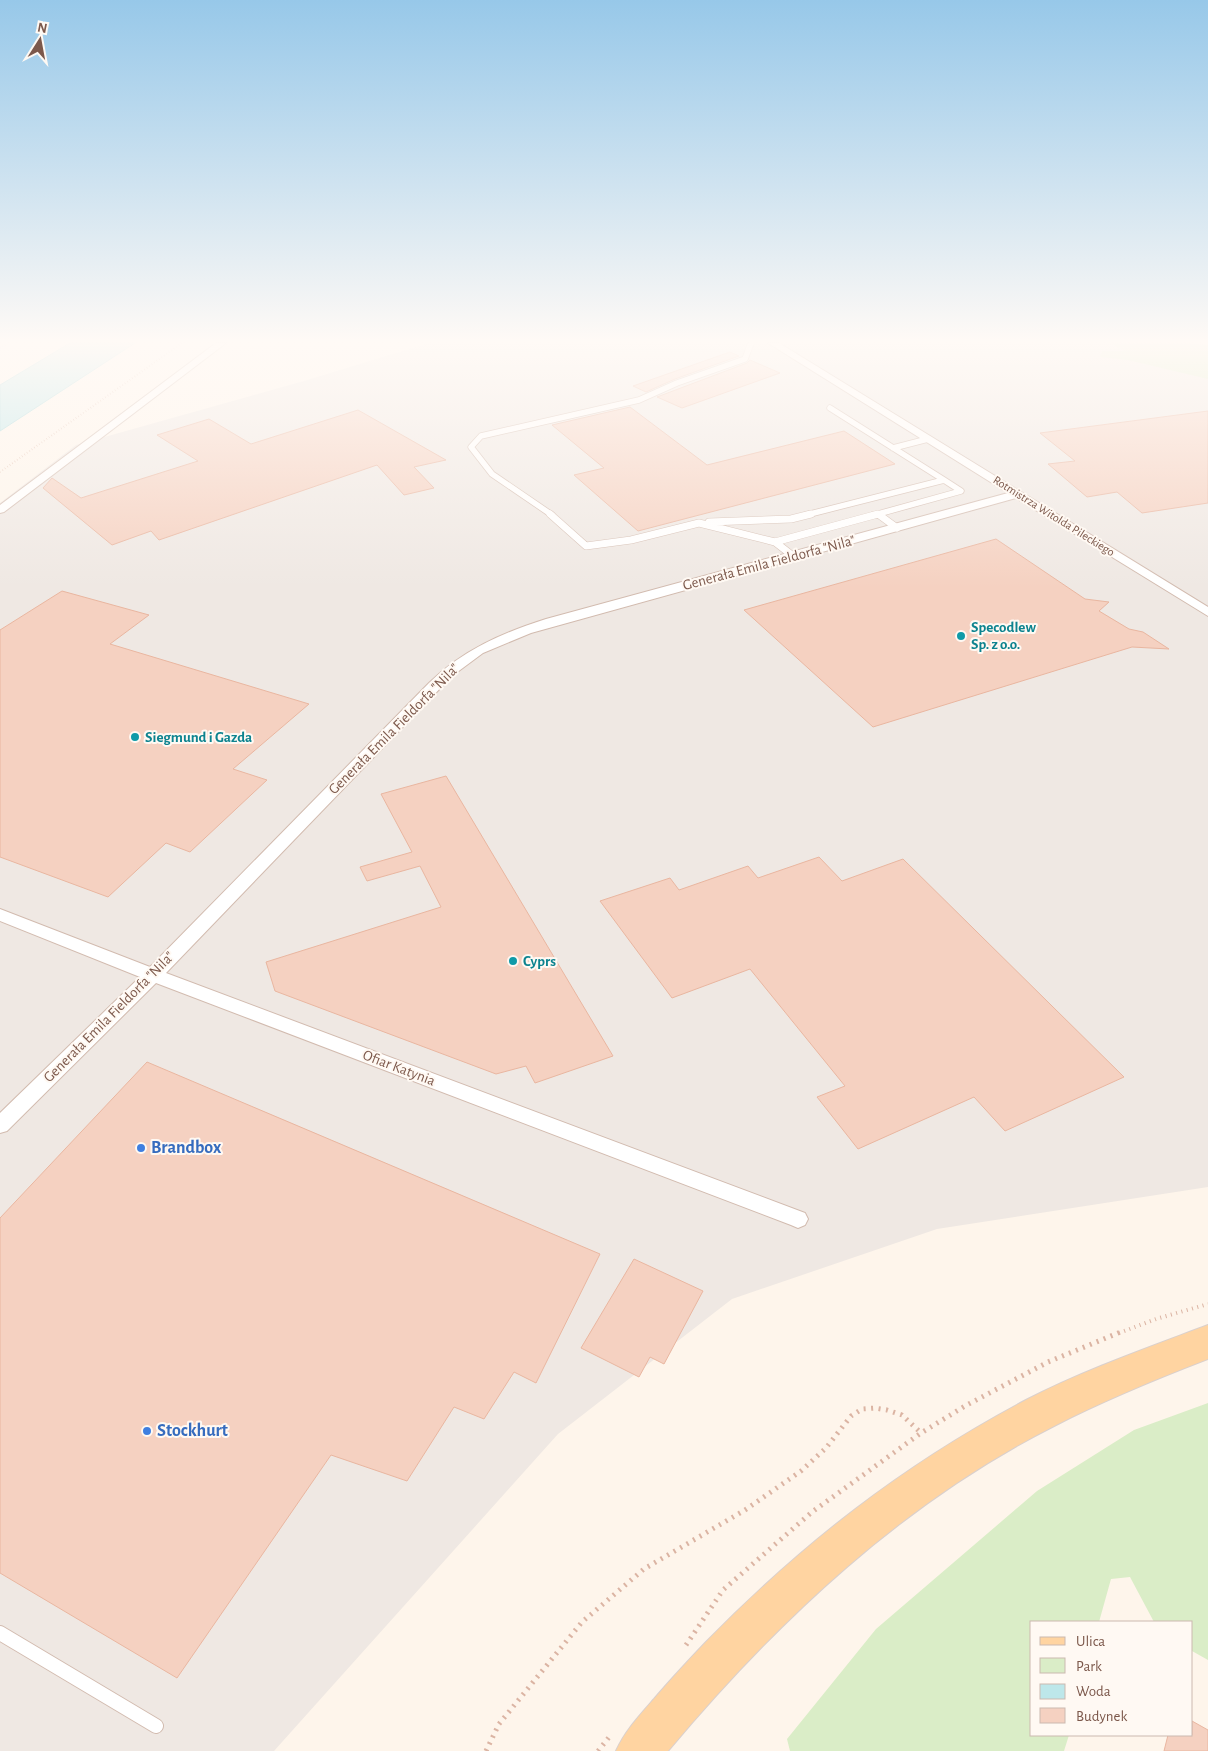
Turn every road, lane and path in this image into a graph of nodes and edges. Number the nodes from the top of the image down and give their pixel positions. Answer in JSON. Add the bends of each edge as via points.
{"nodes":[{"id":1,"x":67,"y":425,"type":"edge"},
{"id":2,"x":113,"y":425,"type":"edge"},
{"id":3,"x":531,"y":425,"type":"edge"},
{"id":4,"x":856,"y":425,"type":"edge"},
{"id":5,"x":905,"y":425,"type":"edge"},
{"id":6,"x":928,"y":439,"type":"junction"},
{"id":7,"x":893,"y":448,"type":"junction"},
{"id":8,"x":0,"y":472,"type":"edge"},
{"id":9,"x":944,"y":480,"type":"junction"},
{"id":10,"x":1018,"y":494,"type":"junction"},
{"id":11,"x":0,"y":510,"type":"edge"},
{"id":12,"x":878,"y":514,"type":"junction"},
{"id":13,"x":699,"y":523,"type":"junction"},
{"id":14,"x":897,"y":528,"type":"junction"},
{"id":15,"x":775,"y":542,"type":"junction"},
{"id":16,"x":793,"y":556,"type":"junction"},
{"id":17,"x":1208,"y":612,"type":"edge"},
{"id":18,"x":0,"y":915,"type":"edge"},
{"id":19,"x":153,"y":975,"type":"junction"},
{"id":20,"x":0,"y":1125,"type":"edge"},
{"id":21,"x":798,"y":1219,"type":"dead end"},
{"id":22,"x":1208,"y":1342,"type":"edge"},
{"id":23,"x":921,"y":1433,"type":"dead end"},
{"id":24,"x":0,"y":1633,"type":"edge"},
{"id":25,"x":156,"y":1726,"type":"dead end"},
{"id":26,"x":486,"y":1751,"type":"edge"},
{"id":27,"x":640,"y":1751,"type":"edge"}],
"edges":[{"from":1,"to":8,"type":"path"},
{"from":2,"to":11,"type":"street"},
{"from":3,"to":13,"type":"lane","via":[[481,436],[471,447],[492,474],[547,511],[586,546],[631,540]]},
{"from":4,"to":7,"type":"lane"},
{"from":5,"to":6,"type":"street","name":"Rotmistrza Witolda Pileckiego"},
{"from":6,"to":7,"type":"lane"},
{"from":6,"to":10,"type":"street","name":"Rotmistrza Witolda Pileckiego"},
{"from":7,"to":9,"type":"lane"},
{"from":9,"to":12,"type":"lane","via":[[960,490]]},
{"from":9,"to":13,"type":"lane","via":[[791,519]]},
{"from":10,"to":14,"type":"street","name":"Generała Emila Fieldorfa \"Nila\""},
{"from":10,"to":17,"type":"street","name":"Rotmistrza Witolda Pileckiego"},
{"from":12,"to":14,"type":"lane"},
{"from":12,"to":15,"type":"lane"},
{"from":13,"to":15,"type":"lane"},
{"from":14,"to":16,"type":"street","name":"Generała Emila Fieldorfa \"Nila\""},
{"from":15,"to":16,"type":"lane"},
{"from":16,"to":19,"type":"street","name":"Generała Emila Fieldorfa \"Nila\"","via":[[551,622],[485,646],[457,665],[431,689]]},
{"from":18,"to":19,"type":"street","name":"Ofiar Katynia"},
{"from":19,"to":20,"type":"street","name":"Generała Emila Fieldorfa \"Nila\""},
{"from":19,"to":21,"type":"street","name":"Ofiar Katynia"},
{"from":22,"to":27,"type":"main road","via":[[1151,1361],[1045,1409],[971,1450],[913,1488],[769,1606],[671,1711]]},
{"from":23,"to":26,"type":"path","via":[[902,1415],[887,1410],[862,1409],[851,1416],[826,1448],[787,1482],[644,1569],[582,1622],[499,1724]]},
{"from":24,"to":25,"type":"lane"}]}
